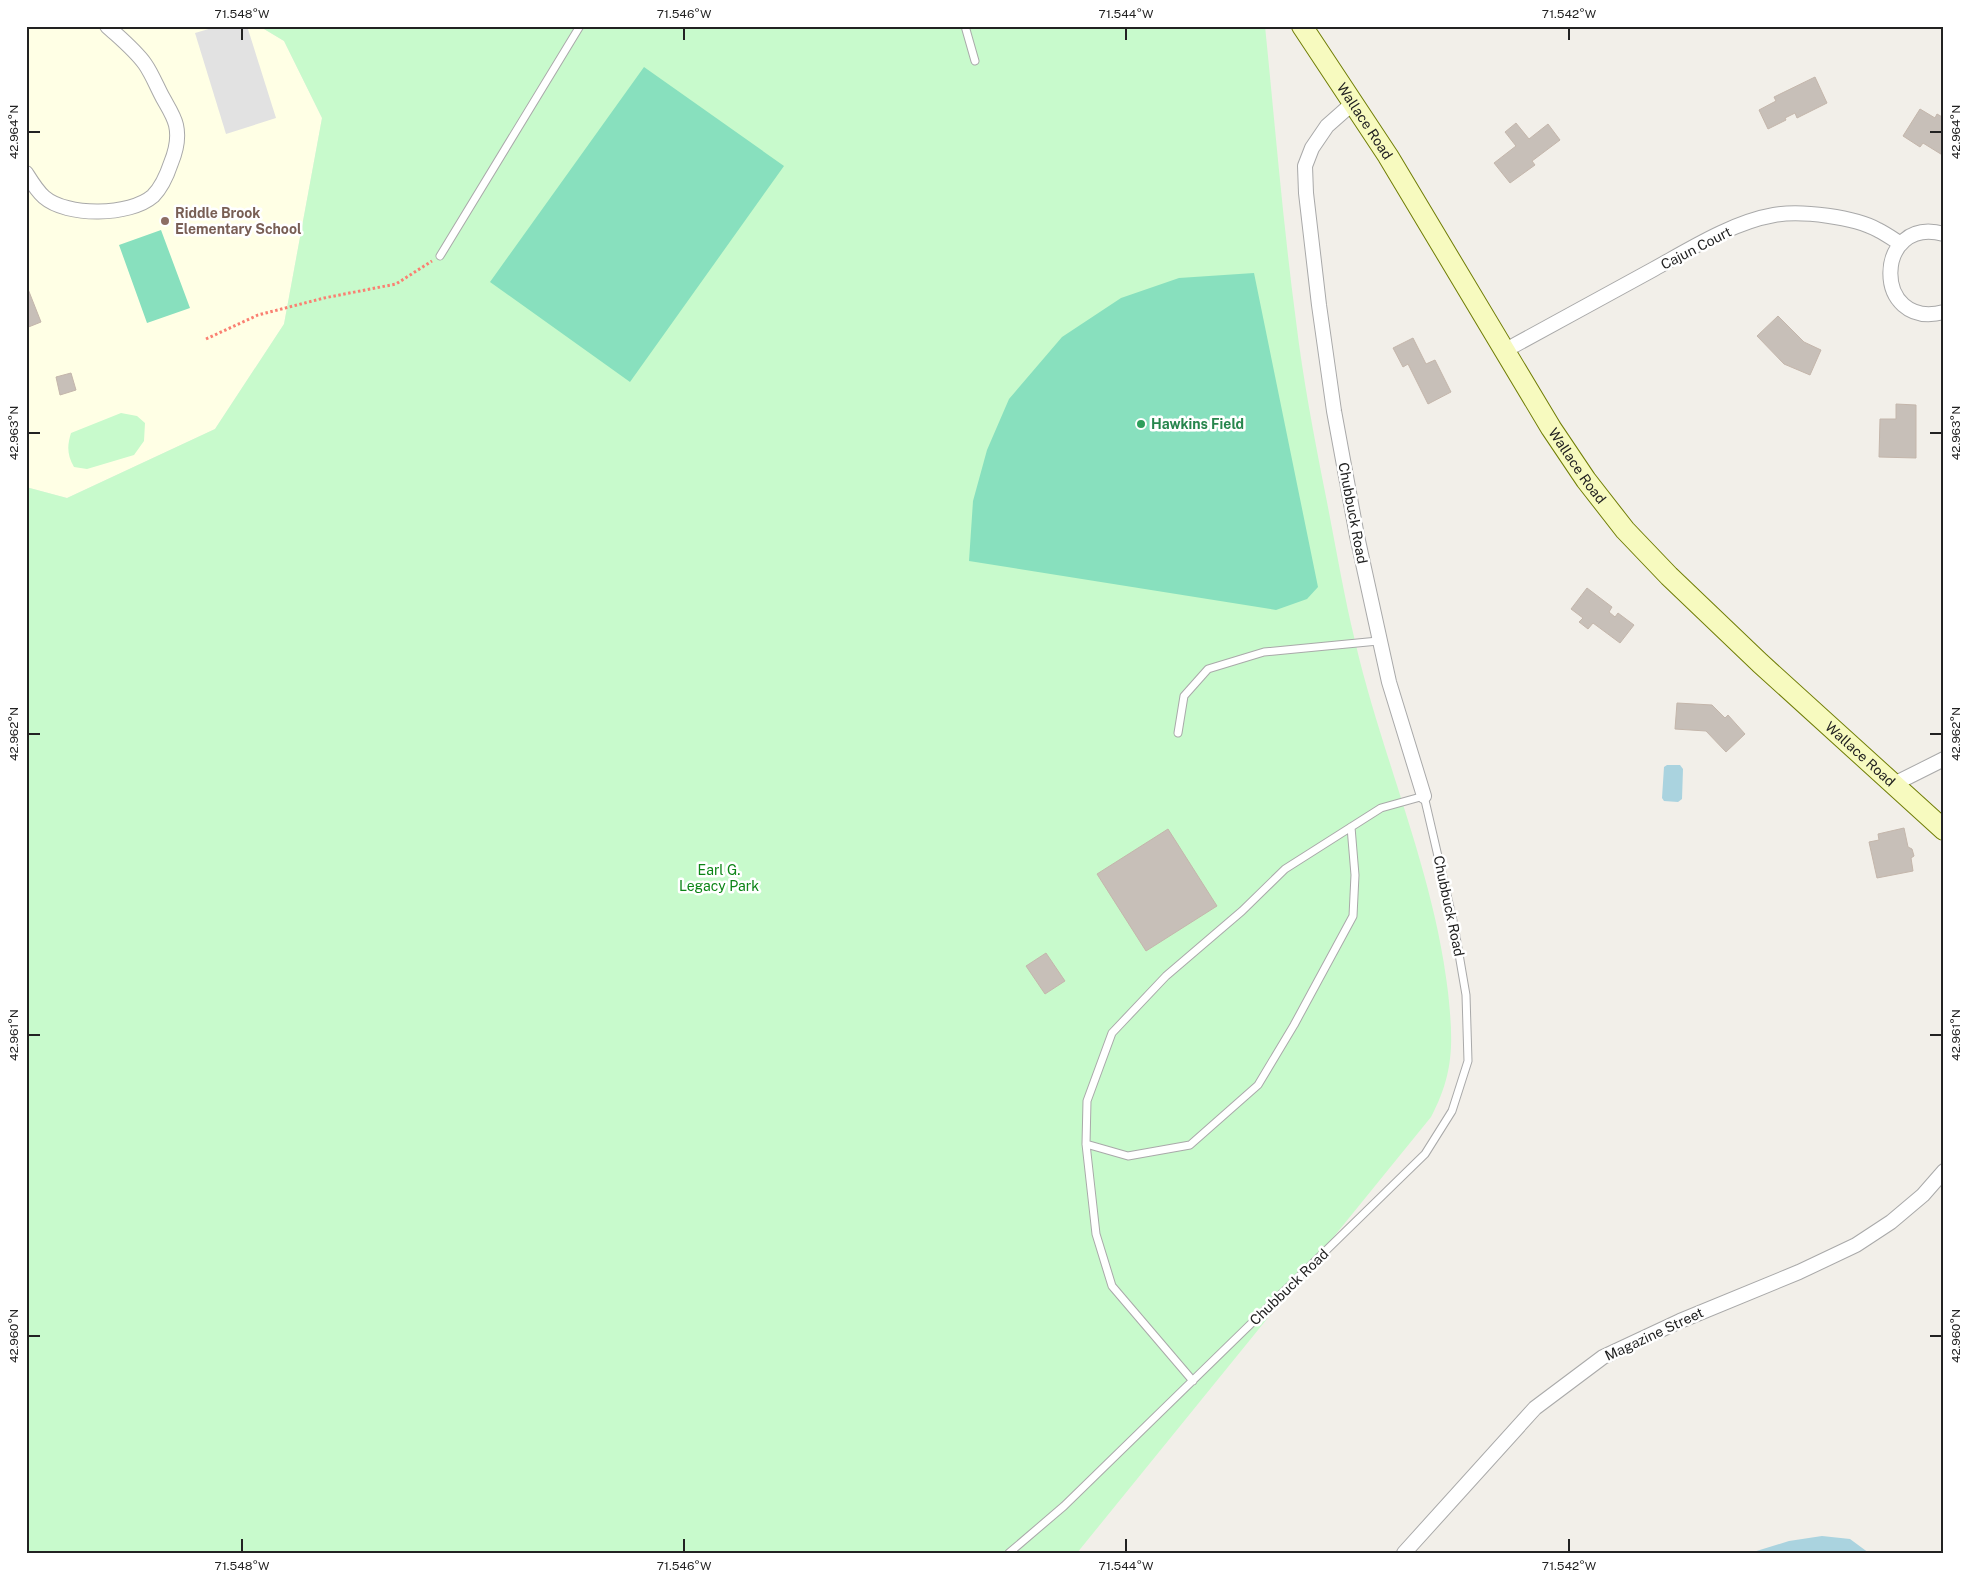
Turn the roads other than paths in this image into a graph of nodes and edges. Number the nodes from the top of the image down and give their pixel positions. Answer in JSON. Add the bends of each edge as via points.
{"nodes":[{"id":1,"x":107,"y":26,"type":"edge"},
{"id":2,"x":580,"y":26,"type":"edge"},
{"id":3,"x":965,"y":26,"type":"edge"},
{"id":4,"x":1302,"y":26,"type":"edge"},
{"id":5,"x":975,"y":61,"type":"dead end"},
{"id":6,"x":1353,"y":103,"type":"junction"},
{"id":7,"x":26,"y":173,"type":"edge"},
{"id":8,"x":1944,"y":234,"type":"edge"},
{"id":9,"x":1901,"y":244,"type":"junction"},
{"id":10,"x":440,"y":256,"type":"road end"},
{"id":11,"x":1944,"y":312,"type":"edge"},
{"id":12,"x":1504,"y":352,"type":"junction"},
{"id":13,"x":1378,"y":641,"type":"junction"},
{"id":14,"x":1178,"y":733,"type":"dead end"},
{"id":15,"x":1944,"y":759,"type":"edge"},
{"id":16,"x":1892,"y":785,"type":"junction"},
{"id":17,"x":1424,"y":796,"type":"junction"},
{"id":18,"x":1351,"y":827,"type":"junction"},
{"id":19,"x":1944,"y":830,"type":"edge"},
{"id":20,"x":1086,"y":1144,"type":"junction"},
{"id":21,"x":1944,"y":1171,"type":"edge"},
{"id":22,"x":1193,"y":1380,"type":"junction"},
{"id":23,"x":1009,"y":1553,"type":"edge"},
{"id":24,"x":1404,"y":1553,"type":"edge"}],
"edges":[{"from":1,"to":7,"type":"street","via":[[145,64],[176,125],[176,146],[160,188],[147,200],[129,208],[89,211],[51,202],[42,196]]},
{"from":2,"to":10,"type":"lane"},
{"from":3,"to":5,"type":"lane"},
{"from":4,"to":6,"type":"street","name":"Wallace Road"},
{"from":6,"to":12,"type":"street","name":"Wallace Road","via":[[1454,264]]},
{"from":6,"to":13,"type":"street","name":"Chubbuck Road","via":[[1327,126],[1312,148],[1305,166],[1334,411]]},
{"from":8,"to":9,"type":"street","via":[[1923,232]]},
{"from":9,"to":11,"type":"street","via":[[1889,270],[1890,284],[1897,297],[1920,313]]},
{"from":9,"to":12,"type":"street","name":"Cajun Court","via":[[1877,229],[1855,222],[1799,212],[1773,215],[1701,243]]},
{"from":12,"to":16,"type":"street","name":"Wallace Road","via":[[1586,480],[1626,530],[1669,576]]},
{"from":13,"to":14,"type":"lane","via":[[1264,652],[1208,669],[1184,696]]},
{"from":13,"to":17,"type":"street","name":"Chubbuck Road"},
{"from":15,"to":16,"type":"street"},
{"from":16,"to":19,"type":"street","name":"Wallace Road"},
{"from":17,"to":18,"type":"lane","via":[[1381,808]]},
{"from":17,"to":22,"type":"lane","name":"Chubbuck Road","via":[[1454,925],[1466,995],[1468,1061],[1452,1111],[1425,1154]]},
{"from":18,"to":20,"type":"lane","via":[[1284,869],[1166,976],[1112,1033],[1087,1102]]},
{"from":18,"to":20,"type":"lane","via":[[1355,875],[1353,916],[1258,1086],[1190,1145],[1128,1156]]},
{"from":20,"to":22,"type":"lane","via":[[1096,1234],[1112,1286]]},
{"from":21,"to":24,"type":"street","name":"Magazine Street","via":[[1923,1195],[1891,1222],[1856,1245],[1603,1357],[1535,1408]]},
{"from":22,"to":23,"type":"lane","name":"Chubbuck Road","via":[[1064,1506]]}]}
